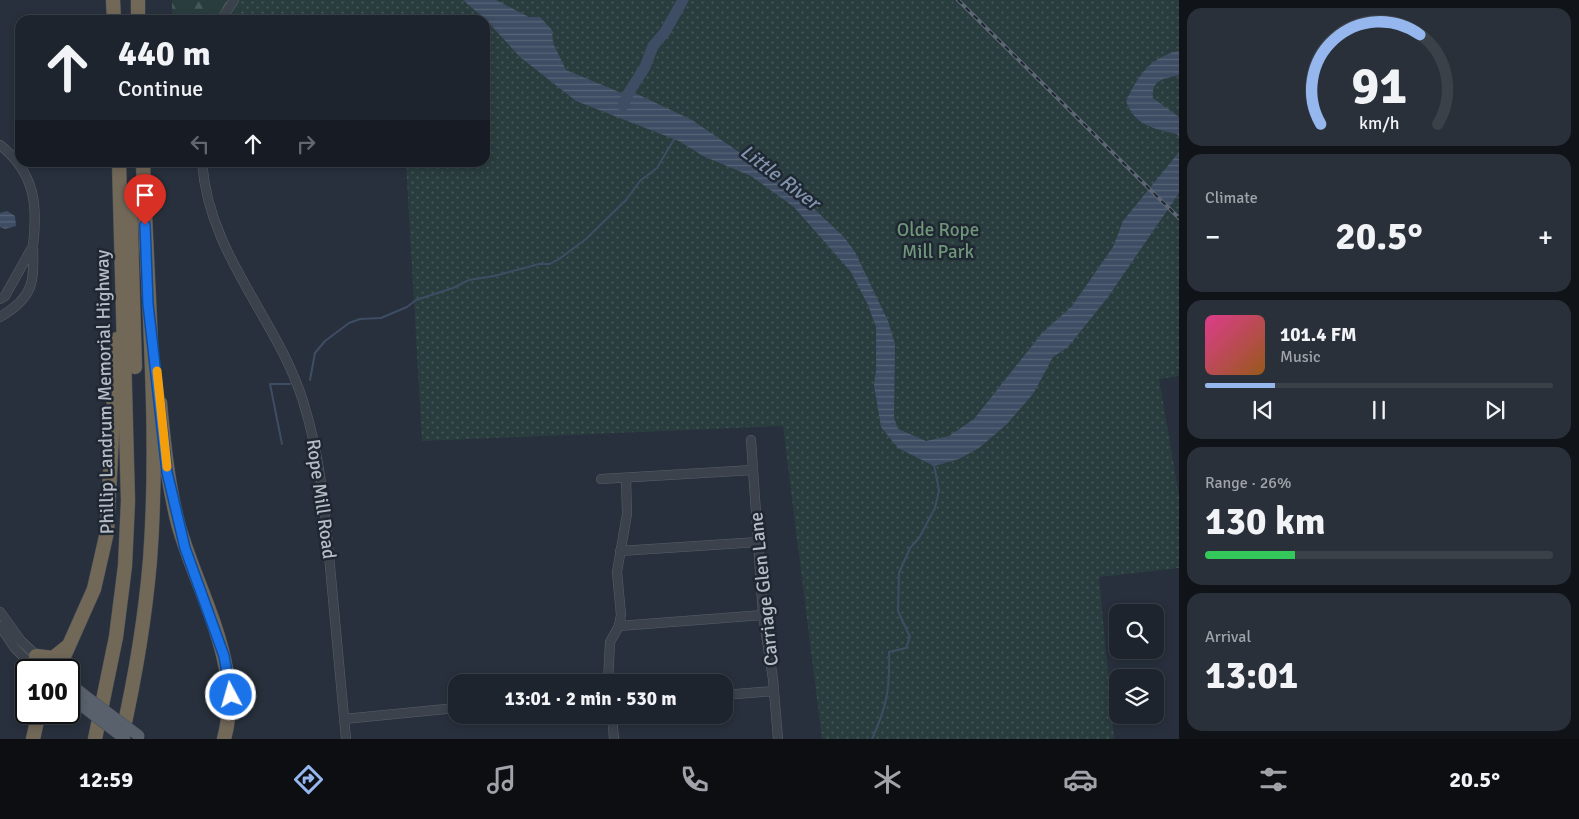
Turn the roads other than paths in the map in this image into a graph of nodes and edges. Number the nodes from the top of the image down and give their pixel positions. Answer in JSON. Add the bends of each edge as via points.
{"nodes":[{"id":1,"x":114,"y":0,"type":"edge"},
{"id":2,"x":122,"y":0,"type":"edge"},
{"id":3,"x":138,"y":0,"type":"edge"},
{"id":4,"x":234,"y":0,"type":"edge"},
{"id":5,"x":114,"y":15,"type":"edge"},
{"id":6,"x":123,"y":15,"type":"edge"},
{"id":7,"x":138,"y":15,"type":"edge"},
{"id":8,"x":224,"y":15,"type":"edge"},
{"id":9,"x":0,"y":145,"type":"edge"},
{"id":10,"x":15,"y":159,"type":"edge"},
{"id":11,"x":21,"y":167,"type":"edge"},
{"id":12,"x":119,"y":167,"type":"edge"},
{"id":13,"x":128,"y":167,"type":"edge"},
{"id":14,"x":143,"y":167,"type":"edge"},
{"id":15,"x":203,"y":167,"type":"edge"},
{"id":16,"x":33,"y":246,"type":"junction"},
{"id":17,"x":123,"y":281,"type":"junction"},
{"id":18,"x":0,"y":299,"type":"edge"},
{"id":19,"x":148,"y":304,"type":"junction"},
{"id":20,"x":0,"y":317,"type":"edge"},
{"id":21,"x":751,"y":440,"type":"dead end"},
{"id":22,"x":753,"y":470,"type":"junction"},
{"id":23,"x":626,"y":478,"type":"junction"},
{"id":24,"x":601,"y":479,"type":"dead end"},
{"id":25,"x":758,"y":542,"type":"junction"},
{"id":26,"x":620,"y":551,"type":"junction"},
{"id":27,"x":0,"y":612,"type":"edge"},
{"id":28,"x":763,"y":615,"type":"junction"},
{"id":29,"x":0,"y":626,"type":"edge"},
{"id":30,"x":619,"y":626,"type":"junction"},
{"id":31,"x":68,"y":646,"type":"junction"},
{"id":32,"x":31,"y":659,"type":"edge"},
{"id":33,"x":33,"y":659,"type":"edge"},
{"id":34,"x":50,"y":659,"type":"edge"},
{"id":35,"x":63,"y":659,"type":"edge"},
{"id":36,"x":608,"y":674,"type":"edge"},
{"id":37,"x":774,"y":691,"type":"junction"},
{"id":38,"x":733,"y":694,"type":"edge"},
{"id":39,"x":80,"y":696,"type":"edge"},
{"id":40,"x":80,"y":701,"type":"edge"},
{"id":41,"x":87,"y":704,"type":"junction"},
{"id":42,"x":448,"y":709,"type":"edge"},
{"id":43,"x":344,"y":719,"type":"junction"},
{"id":44,"x":36,"y":724,"type":"edge"},
{"id":45,"x":613,"y":724,"type":"edge"},
{"id":46,"x":141,"y":738,"type":"edge"},
{"id":47,"x":33,"y":739,"type":"edge"},
{"id":48,"x":95,"y":739,"type":"edge"},
{"id":49,"x":105,"y":739,"type":"edge"},
{"id":50,"x":121,"y":739,"type":"edge"},
{"id":51,"x":125,"y":739,"type":"edge"},
{"id":52,"x":224,"y":739,"type":"edge"},
{"id":53,"x":346,"y":739,"type":"edge"},
{"id":54,"x":614,"y":739,"type":"edge"},
{"id":55,"x":778,"y":739,"type":"edge"}],
"edges":[{"from":1,"to":5,"type":"highway"},
{"from":2,"to":6,"type":"highway"},
{"from":3,"to":7,"type":"highway"},
{"from":4,"to":8,"type":"street"},
{"from":9,"to":10,"type":"street"},
{"from":11,"to":16,"type":"street","via":[[34,196]]},
{"from":12,"to":17,"type":"highway","name":"Phillip Landrum Memorial Highway"},
{"from":13,"to":49,"type":"highway","via":[[137,434],[136,535],[122,656]]},
{"from":14,"to":19,"type":"highway"},
{"from":15,"to":43,"type":"street","name":"Rope Mill Road","via":[[209,206],[220,238],[289,365],[313,435],[324,498]]},
{"from":16,"to":18,"type":"street","via":[[5,296]]},
{"from":16,"to":20,"type":"street","via":[[31,286],[21,303]]},
{"from":17,"to":31,"type":"highway","via":[[107,532],[94,590]]},
{"from":17,"to":48,"type":"highway","name":"Phillip Landrum Memorial Highway","via":[[128,458],[125,566],[111,669]]},
{"from":19,"to":50,"type":"highway","via":[[153,481],[150,560],[139,653]]},
{"from":19,"to":52,"type":"highway","via":[[173,501],[230,679],[230,709]]},
{"from":21,"to":22,"type":"street","name":"Carriage Glen Lane"},
{"from":22,"to":23,"type":"street"},
{"from":22,"to":25,"type":"street","name":"Carriage Glen Lane"},
{"from":23,"to":24,"type":"street"},
{"from":23,"to":26,"type":"street","via":[[627,514]]},
{"from":25,"to":26,"type":"street"},
{"from":25,"to":28,"type":"street","name":"Carriage Glen Lane"},
{"from":26,"to":30,"type":"street","via":[[617,572]]},
{"from":27,"to":33,"type":"street"},
{"from":28,"to":30,"type":"street"},
{"from":28,"to":37,"type":"street","name":"Carriage Glen Lane"},
{"from":29,"to":32,"type":"street","via":[[14,646]]},
{"from":30,"to":36,"type":"street","via":[[610,642]]},
{"from":31,"to":34,"type":"highway"},
{"from":31,"to":35,"type":"highway"},
{"from":37,"to":38,"type":"street"},
{"from":37,"to":55,"type":"street","name":"Carriage Glen Lane"},
{"from":39,"to":41,"type":"main road"},
{"from":40,"to":41,"type":"main road"},
{"from":41,"to":46,"type":"main road","bridge":true},
{"from":41,"to":51,"type":"main road","bridge":true},
{"from":42,"to":43,"type":"street"},
{"from":43,"to":53,"type":"street","name":"Rope Mill Road"},
{"from":44,"to":47,"type":"highway"},
{"from":45,"to":54,"type":"street"}]}
